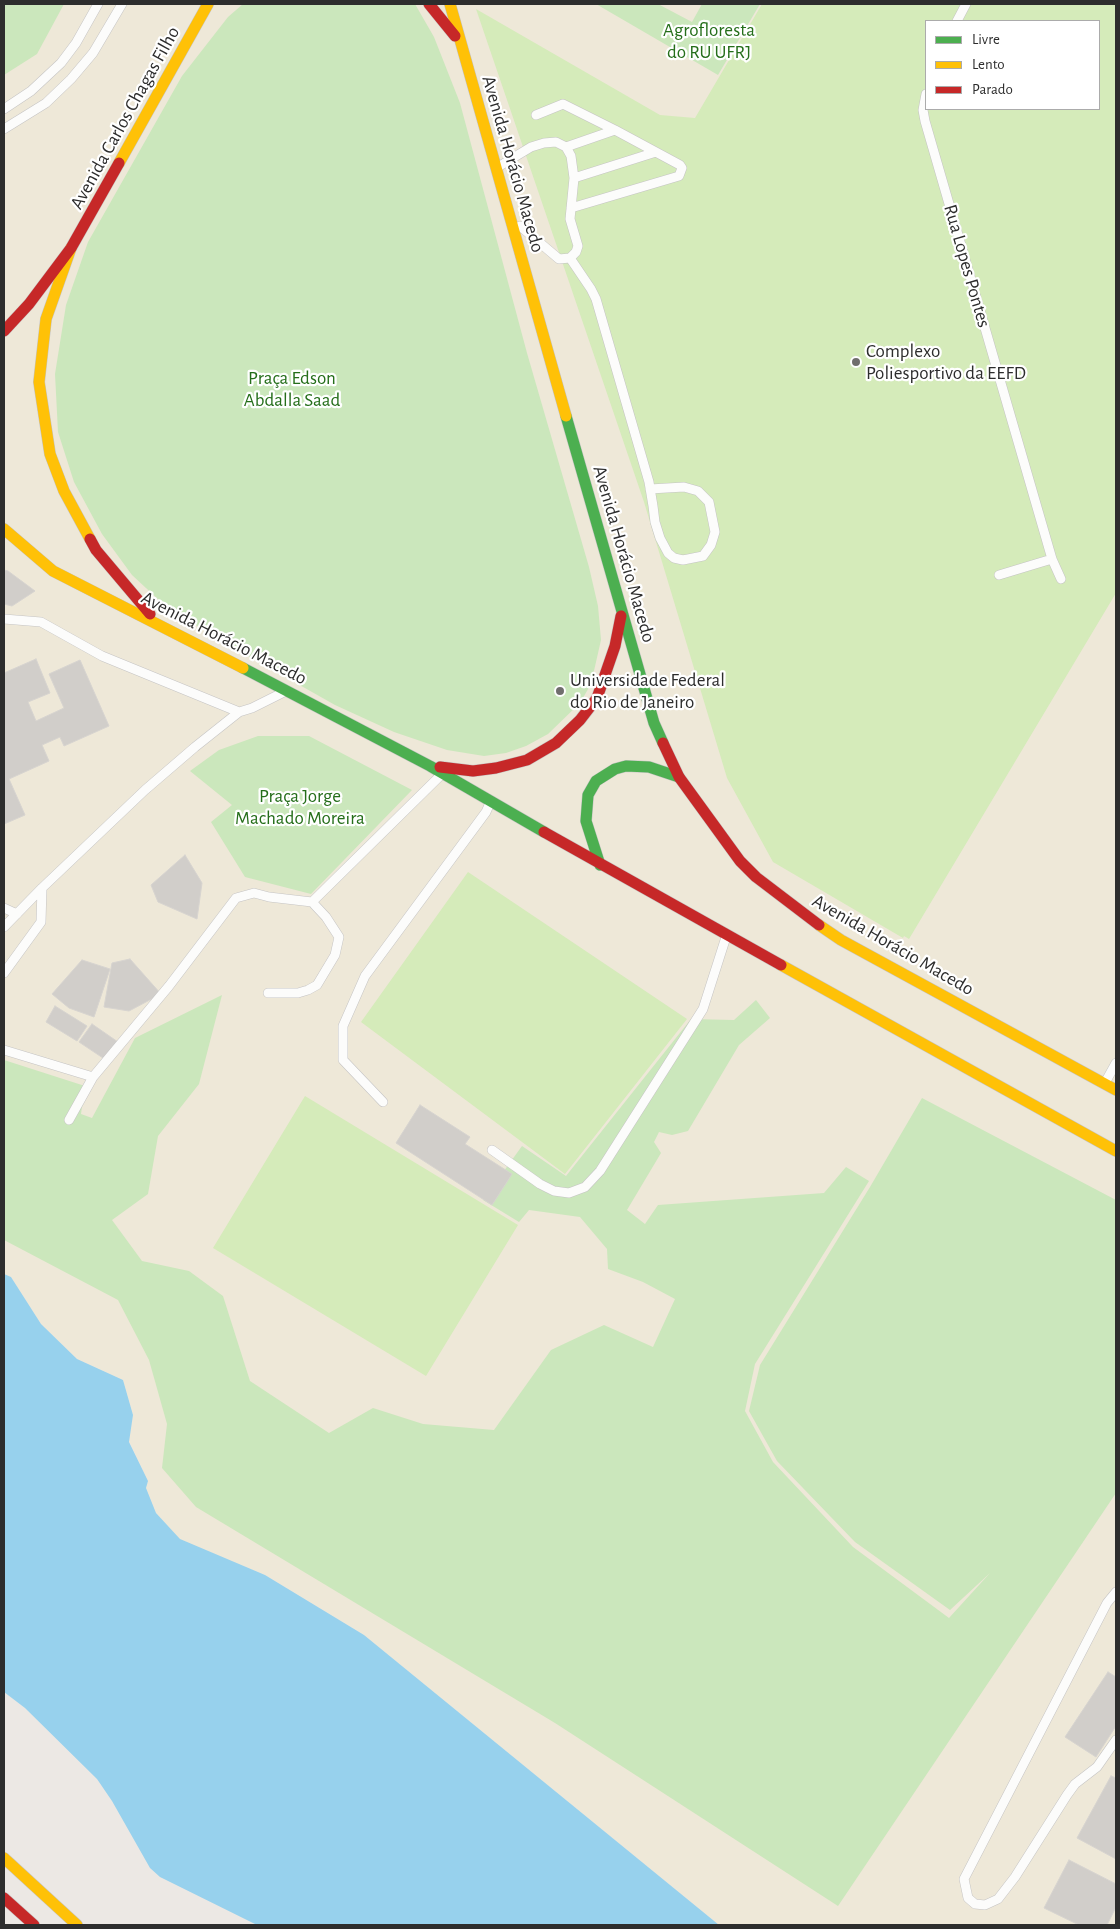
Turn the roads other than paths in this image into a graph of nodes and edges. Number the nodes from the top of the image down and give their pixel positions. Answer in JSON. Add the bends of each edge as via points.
{"nodes":[{"id":1,"x":98,"y":4,"type":"edge"},
{"id":2,"x":122,"y":4,"type":"edge"},
{"id":3,"x":429,"y":4,"type":"edge"},
{"id":4,"x":450,"y":4,"type":"edge"},
{"id":5,"x":966,"y":4,"type":"edge"},
{"id":6,"x":213,"y":6,"type":"edge"},
{"id":7,"x":958,"y":20,"type":"edge"},
{"id":8,"x":460,"y":42,"type":"junction"},
{"id":9,"x":925,"y":99,"type":"edge"},
{"id":10,"x":4,"y":109,"type":"edge"},
{"id":11,"x":536,"y":115,"type":"dead end"},
{"id":12,"x":4,"y":129,"type":"edge"},
{"id":13,"x":615,"y":130,"type":"junction"},
{"id":14,"x":566,"y":147,"type":"junction"},
{"id":15,"x":656,"y":152,"type":"junction"},
{"id":16,"x":496,"y":168,"type":"junction"},
{"id":17,"x":574,"y":178,"type":"junction"},
{"id":18,"x":571,"y":208,"type":"junction"},
{"id":19,"x":510,"y":217,"type":"junction"},
{"id":20,"x":71,"y":248,"type":"junction"},
{"id":21,"x":570,"y":258,"type":"junction"},
{"id":22,"x":4,"y":331,"type":"edge"},
{"id":23,"x":650,"y":489,"type":"junction"},
{"id":24,"x":4,"y":529,"type":"edge"},
{"id":25,"x":1052,"y":559,"type":"junction"},
{"id":26,"x":999,"y":575,"type":"dead end"},
{"id":27,"x":1061,"y":579,"type":"dead end"},
{"id":28,"x":622,"y":612,"type":"junction"},
{"id":29,"x":4,"y":619,"type":"edge"},
{"id":30,"x":159,"y":624,"type":"junction"},
{"id":31,"x":287,"y":690,"type":"junction"},
{"id":32,"x":239,"y":712,"type":"junction"},
{"id":33,"x":430,"y":766,"type":"junction"},
{"id":34,"x":443,"y":773,"type":"junction"},
{"id":35,"x":679,"y":777,"type":"junction"},
{"id":36,"x":491,"y":801,"type":"junction"},
{"id":37,"x":600,"y":865,"type":"junction"},
{"id":38,"x":42,"y":888,"type":"junction"},
{"id":39,"x":312,"y":902,"type":"junction"},
{"id":40,"x":4,"y":908,"type":"edge"},
{"id":41,"x":17,"y":914,"type":"junction"},
{"id":42,"x":4,"y":928,"type":"edge"},
{"id":43,"x":727,"y":935,"type":"junction"},
{"id":44,"x":4,"y":973,"type":"edge"},
{"id":45,"x":268,"y":993,"type":"dead end"},
{"id":46,"x":4,"y":1050,"type":"edge"},
{"id":47,"x":1116,"y":1063,"type":"edge"},
{"id":48,"x":93,"y":1077,"type":"junction"},
{"id":49,"x":1104,"y":1084,"type":"junction"},
{"id":50,"x":1116,"y":1090,"type":"edge"},
{"id":51,"x":383,"y":1102,"type":"dead end"},
{"id":52,"x":69,"y":1120,"type":"dead end"},
{"id":53,"x":492,"y":1150,"type":"dead end"},
{"id":54,"x":1116,"y":1151,"type":"edge"},
{"id":55,"x":1116,"y":1592,"type":"edge"},
{"id":56,"x":1116,"y":1740,"type":"edge"},
{"id":57,"x":4,"y":1858,"type":"edge"},
{"id":58,"x":4,"y":1898,"type":"edge"},
{"id":59,"x":34,"y":1925,"type":"edge"},
{"id":60,"x":77,"y":1925,"type":"edge"}],
"edges":[{"from":1,"to":10,"type":"lane","via":[[61,63],[31,91]]},
{"from":2,"to":12,"type":"lane","via":[[93,53],[71,80],[46,103]]},
{"from":3,"to":8,"type":"main road"},
{"from":4,"to":8,"type":"main road"},
{"from":5,"to":7,"type":"lane"},
{"from":6,"to":20,"type":"main road","name":"Avenida Carlos Chagas Filho","via":[[198,24]]},
{"from":8,"to":16,"type":"main road","name":"Avenida Horácio Macedo"},
{"from":9,"to":25,"type":"lane","name":"Rua Lopes Pontes","via":[[926,121]]},
{"from":11,"to":13,"type":"lane","via":[[563,104]]},
{"from":13,"to":14,"type":"lane"},
{"from":13,"to":15,"type":"lane"},
{"from":14,"to":16,"type":"lane","via":[[556,142],[544,143]]},
{"from":14,"to":17,"type":"lane","via":[[574,166]]},
{"from":15,"to":17,"type":"lane"},
{"from":15,"to":18,"type":"lane","via":[[680,165],[679,176]]},
{"from":16,"to":19,"type":"main road","name":"Avenida Horácio Macedo"},
{"from":17,"to":18,"type":"lane"},
{"from":18,"to":21,"type":"lane","via":[[570,219],[578,246]]},
{"from":19,"to":21,"type":"lane","via":[[559,260]]},
{"from":19,"to":28,"type":"main road","name":"Avenida Horácio Macedo"},
{"from":20,"to":22,"type":"main road","name":"Avenida Carlos Chagas Filho"},
{"from":20,"to":30,"type":"main road","name":"Avenida Carlos Chagas Filho","via":[[46,320],[38,382],[50,454],[64,491],[96,550]]},
{"from":21,"to":23,"type":"lane","via":[[596,298]]},
{"from":23,"to":23,"type":"lane","via":[[655,522],[668,553],[683,560],[703,556],[715,532],[709,502],[698,491]]},
{"from":24,"to":30,"type":"main road","name":"Avenida Horácio Macedo","via":[[53,571]]},
{"from":25,"to":26,"type":"lane"},
{"from":25,"to":27,"type":"lane","name":"Rua Lopes Pontes"},
{"from":28,"to":33,"type":"main road","via":[[615,646],[597,698],[556,743],[527,760],[496,768],[474,771]]},
{"from":28,"to":35,"type":"main road","name":"Avenida Horácio Macedo","via":[[654,723]]},
{"from":29,"to":32,"type":"lane","via":[[41,622],[102,656]]},
{"from":30,"to":31,"type":"main road","name":"Avenida Horácio Macedo"},
{"from":31,"to":32,"type":"lane"},
{"from":31,"to":33,"type":"main road","name":"Avenida Horácio Macedo"},
{"from":32,"to":38,"type":"lane","via":[[144,790]]},
{"from":33,"to":34,"type":"main road","name":"Avenida Horácio Macedo"},
{"from":34,"to":36,"type":"main road","name":"Avenida Horácio Macedo"},
{"from":34,"to":39,"type":"lane"},
{"from":35,"to":37,"type":"main road","via":[[649,767],[626,766],[604,774],[596,781],[588,795],[586,815]]},
{"from":35,"to":49,"type":"main road","name":"Avenida Horácio Macedo","via":[[740,861],[756,878],[804,915],[841,940]]},
{"from":36,"to":37,"type":"main road","name":"Avenida Horácio Macedo"},
{"from":36,"to":51,"type":"lane","via":[[365,976],[343,1026],[343,1060]]},
{"from":37,"to":43,"type":"main road","name":"Avenida Horácio Macedo"},
{"from":38,"to":41,"type":"lane"},
{"from":38,"to":44,"type":"lane","via":[[41,922]]},
{"from":39,"to":45,"type":"lane","via":[[339,937],[335,955],[317,985],[298,993]]},
{"from":39,"to":48,"type":"lane","via":[[254,893],[236,898],[169,986]]},
{"from":40,"to":41,"type":"lane"},
{"from":41,"to":42,"type":"lane"},
{"from":43,"to":53,"type":"lane","via":[[703,1009],[600,1171],[585,1187],[569,1193],[554,1191]]},
{"from":43,"to":54,"type":"main road","name":"Avenida Horácio Macedo"},
{"from":46,"to":48,"type":"lane"},
{"from":47,"to":49,"type":"lane"},
{"from":48,"to":52,"type":"lane"},
{"from":49,"to":50,"type":"main road","name":"Avenida Horácio Macedo"},
{"from":55,"to":56,"type":"lane","via":[[964,1879],[968,1898],[975,1904],[985,1905],[998,1899],[1075,1784],[1097,1767]]},
{"from":57,"to":60,"type":"main road"},
{"from":58,"to":59,"type":"main road"}]}
